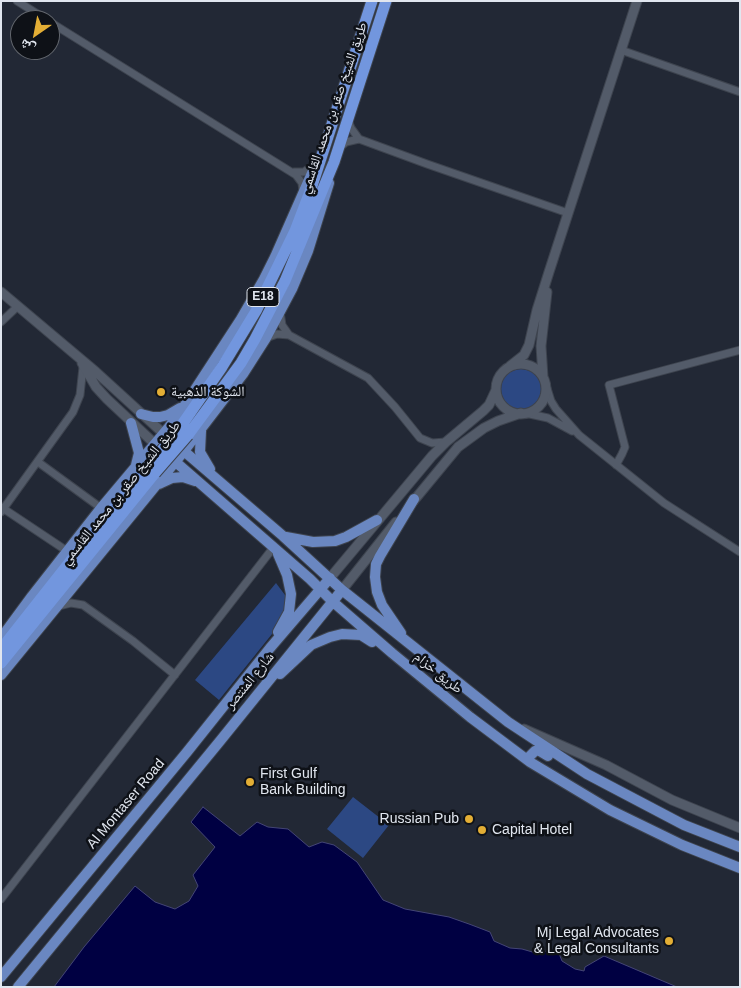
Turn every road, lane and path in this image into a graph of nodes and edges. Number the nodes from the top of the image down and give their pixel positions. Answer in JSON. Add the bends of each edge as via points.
{"nodes":[{"id":1,"x":17,"y":1,"type":"edge"},
{"id":2,"x":372,"y":1,"type":"edge"},
{"id":3,"x":386,"y":1,"type":"edge"},
{"id":4,"x":637,"y":1,"type":"edge"},
{"id":5,"x":31,"y":10,"type":"edge"},
{"id":6,"x":60,"y":28,"type":"edge"},
{"id":7,"x":621,"y":50,"type":"junction"},
{"id":8,"x":740,"y":92,"type":"edge"},
{"id":9,"x":348,"y":120,"type":"junction"},
{"id":10,"x":359,"y":139,"type":"junction"},
{"id":11,"x":339,"y":148,"type":"junction"},
{"id":12,"x":320,"y":157,"type":"junction"},
{"id":13,"x":334,"y":162,"type":"junction"},
{"id":14,"x":292,"y":172,"type":"junction"},
{"id":15,"x":303,"y":192,"type":"junction"},
{"id":16,"x":568,"y":213,"type":"junction"},
{"id":17,"x":549,"y":272,"type":"junction"},
{"id":18,"x":1,"y":292,"type":"edge"},
{"id":19,"x":18,"y":306,"type":"junction"},
{"id":20,"x":280,"y":312,"type":"junction"},
{"id":21,"x":1,"y":322,"type":"edge"},
{"id":22,"x":289,"y":335,"type":"junction"},
{"id":23,"x":266,"y":338,"type":"junction"},
{"id":24,"x":740,"y":350,"type":"edge"},
{"id":25,"x":82,"y":364,"type":"junction"},
{"id":26,"x":510,"y":366,"type":"junction"},
{"id":27,"x":545,"y":381,"type":"junction"},
{"id":28,"x":496,"y":390,"type":"junction"},
{"id":29,"x":185,"y":405,"type":"junction"},
{"id":30,"x":523,"y":413,"type":"junction"},
{"id":31,"x":141,"y":414,"type":"junction"},
{"id":32,"x":131,"y":423,"type":"junction"},
{"id":33,"x":201,"y":428,"type":"junction"},
{"id":34,"x":184,"y":432,"type":"junction"},
{"id":35,"x":164,"y":434,"type":"junction"},
{"id":36,"x":579,"y":434,"type":"junction"},
{"id":37,"x":446,"y":442,"type":"junction"},
{"id":38,"x":155,"y":444,"type":"junction"},
{"id":39,"x":184,"y":451,"type":"junction"},
{"id":40,"x":38,"y":462,"type":"junction"},
{"id":41,"x":175,"y":462,"type":"junction"},
{"id":42,"x":616,"y":464,"type":"junction"},
{"id":43,"x":134,"y":468,"type":"junction"},
{"id":44,"x":151,"y":470,"type":"junction"},
{"id":45,"x":216,"y":478,"type":"junction"},
{"id":46,"x":202,"y":485,"type":"junction"},
{"id":47,"x":154,"y":488,"type":"junction"},
{"id":48,"x":414,"y":499,"type":"junction"},
{"id":49,"x":101,"y":508,"type":"junction"},
{"id":50,"x":2,"y":509,"type":"edge"},
{"id":51,"x":377,"y":520,"type":"junction"},
{"id":52,"x":283,"y":536,"type":"junction"},
{"id":53,"x":275,"y":549,"type":"junction"},
{"id":54,"x":68,"y":551,"type":"junction"},
{"id":55,"x":740,"y":552,"type":"edge"},
{"id":56,"x":330,"y":578,"type":"junction"},
{"id":57,"x":320,"y":589,"type":"junction"},
{"id":58,"x":342,"y":590,"type":"junction"},
{"id":59,"x":332,"y":601,"type":"junction"},
{"id":60,"x":55,"y":609,"type":"junction"},
{"id":61,"x":1,"y":638,"type":"edge"},
{"id":62,"x":407,"y":642,"type":"junction"},
{"id":63,"x":270,"y":648,"type":"junction"},
{"id":64,"x":1,"y":649,"type":"edge"},
{"id":65,"x":392,"y":653,"type":"junction"},
{"id":66,"x":1,"y":663,"type":"edge"},
{"id":67,"x":175,"y":674,"type":"junction"},
{"id":68,"x":1,"y":675,"type":"edge"},
{"id":69,"x":253,"y":699,"type":"junction"},
{"id":70,"x":508,"y":722,"type":"junction"},
{"id":71,"x":527,"y":760,"type":"junction"},
{"id":72,"x":578,"y":769,"type":"junction"},
{"id":73,"x":738,"y":826,"type":"edge"},
{"id":74,"x":740,"y":847,"type":"edge"},
{"id":75,"x":740,"y":868,"type":"edge"},
{"id":76,"x":1,"y":899,"type":"edge"},
{"id":77,"x":1,"y":977,"type":"edge"},
{"id":78,"x":18,"y":987,"type":"edge"}],
"edges":[{"from":1,"to":5,"type":"street"},
{"from":2,"to":12,"type":"highway","name":"طريق الشيخ صقر بن محمد القاسمي","number":"E18"},
{"from":3,"to":9,"type":"highway","name":"طريق الشيخ صقر بن محمد القاسمي","number":"E18"},
{"from":4,"to":7,"type":"street"},
{"from":6,"to":14,"type":"street"},
{"from":7,"to":8,"type":"street"},
{"from":7,"to":16,"type":"street"},
{"from":9,"to":10,"type":"street"},
{"from":9,"to":11,"type":"highway","name":"طريق الشيخ صقر بن محمد القاسمي","number":"E18"},
{"from":10,"to":11,"type":"street","via":[[350,140]]},
{"from":10,"to":16,"type":"street"},
{"from":11,"to":13,"type":"highway","name":"طريق الشيخ صقر بن محمد القاسمي","number":"E18"},
{"from":12,"to":14,"type":"street","via":[[304,172]]},
{"from":12,"to":15,"type":"main road"},
{"from":12,"to":34,"type":"highway","name":"طريق الشيخ صقر بن محمد القاسمي","number":"E18","via":[[295,231],[276,274]]},
{"from":13,"to":20,"type":"main road","via":[[308,251]]},
{"from":13,"to":34,"type":"highway","name":"طريق الشيخ صقر بن محمد القاسمي","number":"E18","via":[[285,281],[255,339],[214,401]]},
{"from":14,"to":15,"type":"street","via":[[302,182]]},
{"from":15,"to":29,"type":"main road","via":[[276,257],[241,319]]},
{"from":16,"to":17,"type":"street"},
{"from":17,"to":26,"type":"street","via":[[529,345]]},
{"from":17,"to":27,"type":"street","via":[[542,346]]},
{"from":18,"to":19,"type":"street"},
{"from":19,"to":21,"type":"street"},
{"from":19,"to":25,"type":"street"},
{"from":20,"to":22,"type":"street","via":[[282,325]]},
{"from":20,"to":23,"type":"main road"},
{"from":22,"to":23,"type":"street","via":[[277,334]]},
{"from":22,"to":37,"type":"street","via":[[368,378],[420,438],[432,443]]},
{"from":23,"to":33,"type":"main road"},
{"from":24,"to":42,"type":"street","via":[[609,385],[625,447]]},
{"from":25,"to":31,"type":"street","via":[[96,372]]},
{"from":25,"to":32,"type":"street","via":[[102,394]]},
{"from":25,"to":40,"type":"street","via":[[76,407]]},
{"from":26,"to":27,"type":"street","via":[[525,364],[539,371]]},
{"from":26,"to":28,"type":"street","via":[[499,376]]},
{"from":27,"to":30,"type":"street","via":[[543,401],[538,407]]},
{"from":27,"to":36,"type":"street","via":[[556,410]]},
{"from":28,"to":30,"type":"street","via":[[502,405],[508,410]]},
{"from":28,"to":37,"type":"street","name":"شارع المنتصر","via":[[484,411]]},
{"from":29,"to":31,"type":"main road","via":[[160,417]]},
{"from":29,"to":35,"type":"main road"},
{"from":30,"to":36,"type":"street","via":[[548,418]]},
{"from":30,"to":48,"type":"street","name":"شارع المنتصر","via":[[484,428],[458,447]]},
{"from":31,"to":35,"type":"street"},
{"from":32,"to":38,"type":"street"},
{"from":32,"to":43,"type":"main road","via":[[139,453]]},
{"from":33,"to":39,"type":"main road"},
{"from":33,"to":45,"type":"main road","via":[[200,452]]},
{"from":34,"to":44,"type":"highway","name":"طريق الشيخ صقر بن محمد القاسمي","number":"E18","bridge":true},
{"from":35,"to":38,"type":"main road"},
{"from":35,"to":39,"type":"main road","name":"طريق خزام"},
{"from":36,"to":42,"type":"street"},
{"from":37,"to":51,"type":"street","name":"شارع المنتصر"},
{"from":38,"to":41,"type":"main road","name":"طريق خزام"},
{"from":38,"to":43,"type":"main road"},
{"from":39,"to":41,"type":"main road"},
{"from":39,"to":45,"type":"main road","name":"طريق خزام"},
{"from":40,"to":49,"type":"street"},
{"from":40,"to":50,"type":"street"},
{"from":41,"to":46,"type":"main road","name":"طريق خزام"},
{"from":41,"to":47,"type":"main road"},
{"from":42,"to":55,"type":"street","via":[[664,503]]},
{"from":43,"to":49,"type":"main road"},
{"from":44,"to":64,"type":"highway","name":"طريق الشيخ صقر بن محمد القاسمي","number":"E18","via":[[78,552]]},
{"from":44,"to":66,"type":"highway","name":"طريق الشيخ صقر بن محمد القاسمي","number":"E18"},
{"from":45,"to":52,"type":"main road","name":"طريق خزام"},
{"from":46,"to":47,"type":"main road","via":[[179,477],[162,481]]},
{"from":46,"to":53,"type":"main road","name":"طريق خزام"},
{"from":47,"to":60,"type":"main road"},
{"from":48,"to":58,"type":"street","name":"شارع المنتصر"},
{"from":48,"to":62,"type":"main road","via":[[376,564],[375,577],[382,606]]},
{"from":49,"to":54,"type":"main road"},
{"from":50,"to":54,"type":"street"},
{"from":51,"to":52,"type":"main road","via":[[335,542]]},
{"from":51,"to":56,"type":"street","name":"شارع المنتصر"},
{"from":52,"to":56,"type":"main road","name":"طريق خزام"},
{"from":53,"to":57,"type":"main road","name":"طريق خزام"},
{"from":53,"to":63,"type":"main road","via":[[287,575],[291,594],[288,612]]},
{"from":53,"to":67,"type":"street"},
{"from":54,"to":61,"type":"main road"},
{"from":56,"to":57,"type":"main road","name":"شارع المنتصر"},
{"from":56,"to":58,"type":"main road","name":"طريق خزام"},
{"from":57,"to":59,"type":"main road","name":"طريق خزام"},
{"from":57,"to":63,"type":"main road","name":"شارع المنتصر"},
{"from":58,"to":59,"type":"main road","name":"شارع المنتصر"},
{"from":58,"to":62,"type":"main road","name":"طريق خزام"},
{"from":59,"to":65,"type":"main road","name":"طريق خزام"},
{"from":59,"to":69,"type":"main road","name":"شارع المنتصر"},
{"from":60,"to":67,"type":"street","via":[[66,603],[83,605]]},
{"from":60,"to":68,"type":"main road"},
{"from":62,"to":70,"type":"main road","name":"طريق خزام"},
{"from":63,"to":77,"type":"main road","name":"Al Montaser Road"},
{"from":65,"to":69,"type":"main road","via":[[361,636],[342,634],[330,637],[311,645]]},
{"from":65,"to":71,"type":"main road","name":"طريق خزام"},
{"from":67,"to":76,"type":"street"},
{"from":69,"to":78,"type":"main road","name":"شارع المنتصر"},
{"from":70,"to":72,"type":"main road","name":"طريق خزام"},
{"from":70,"to":73,"type":"street","via":[[606,764],[672,800]]},
{"from":71,"to":72,"type":"main road","via":[[532,752],[538,750],[564,767]]},
{"from":71,"to":75,"type":"main road","name":"طريق خزام","via":[[618,814]]},
{"from":72,"to":74,"type":"main road","name":"طريق خزام","via":[[659,813]]}]}
